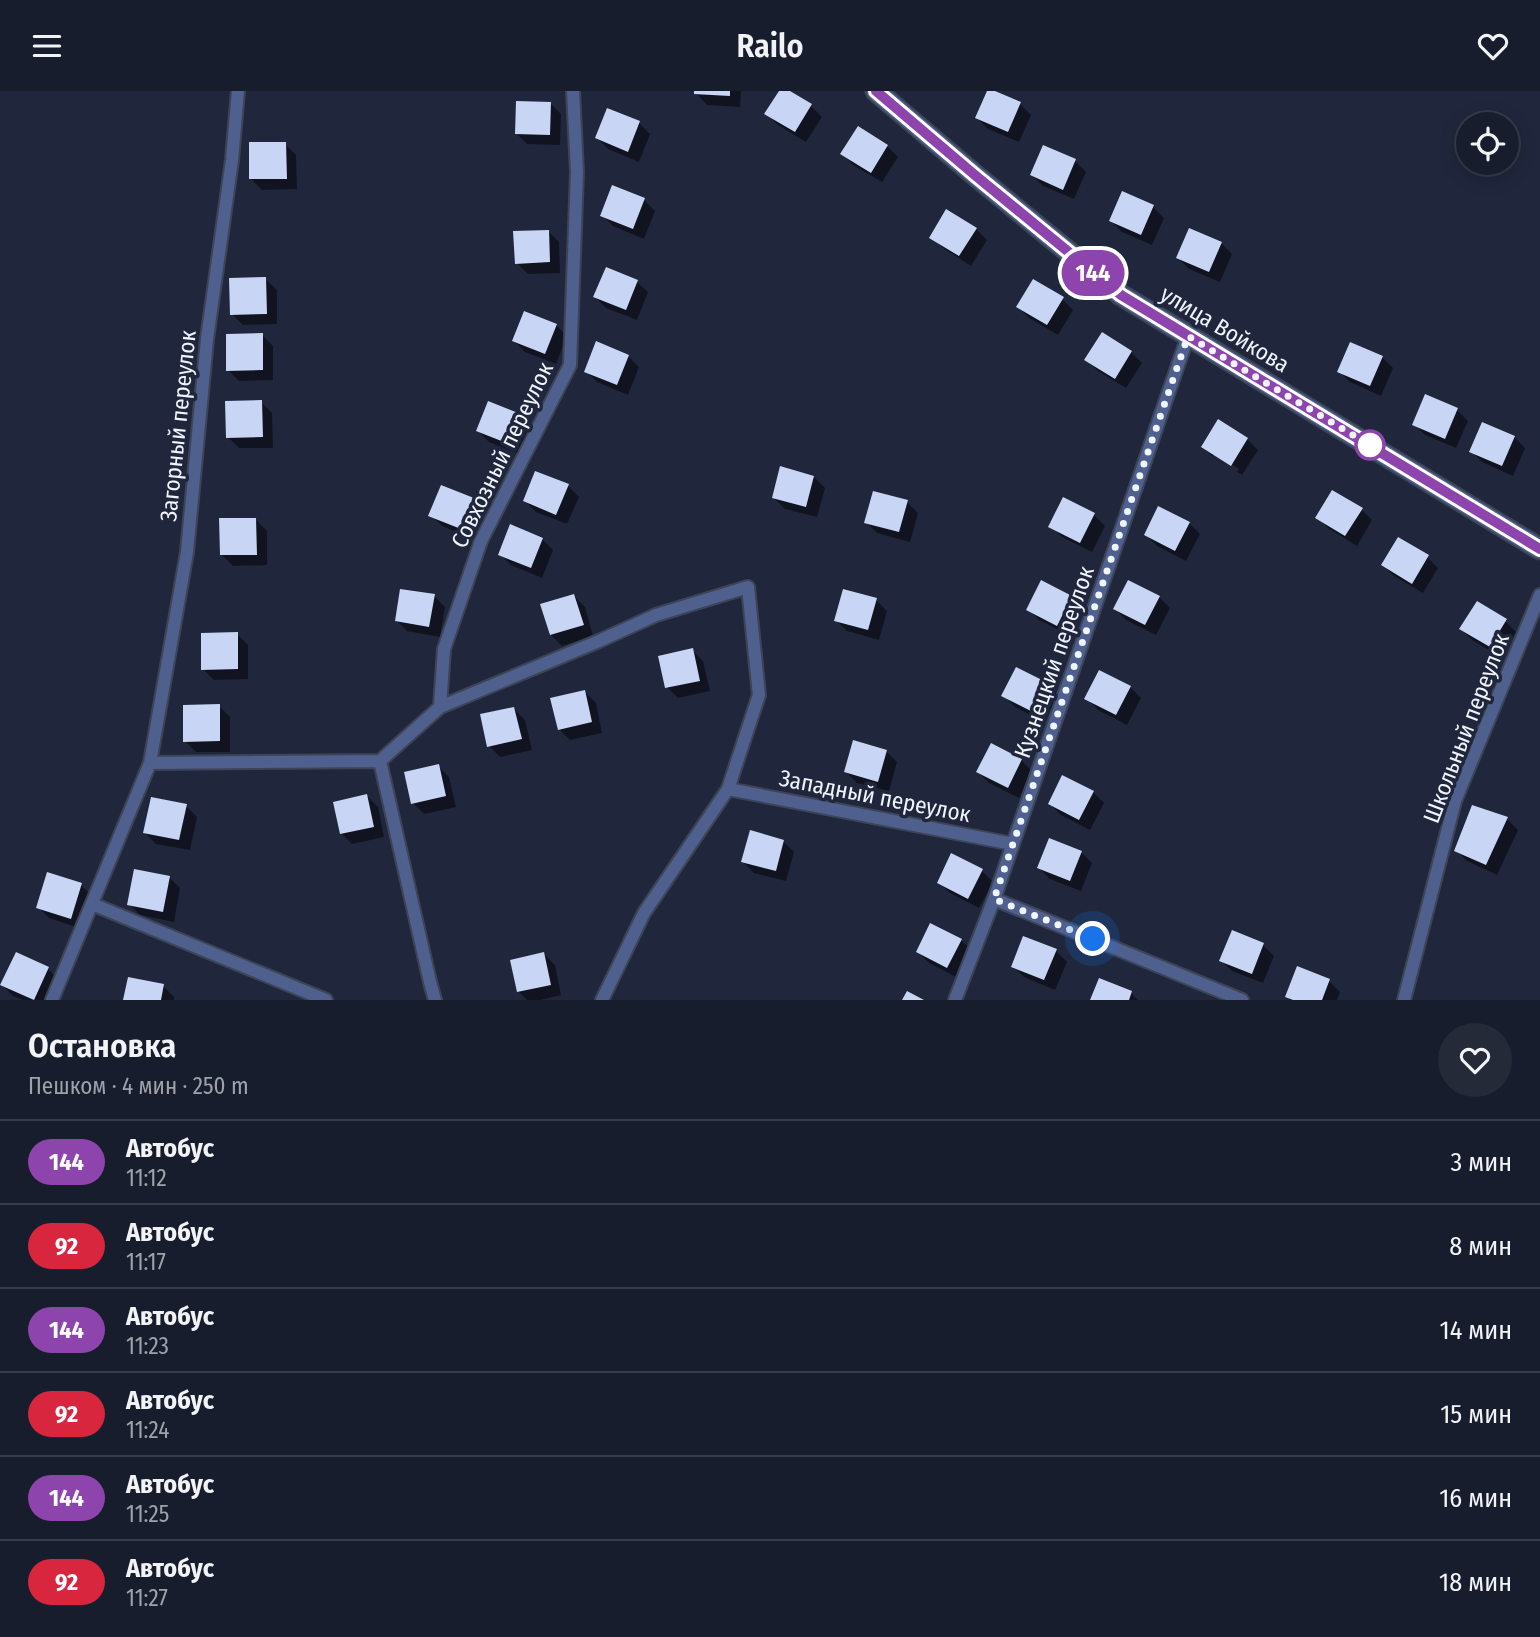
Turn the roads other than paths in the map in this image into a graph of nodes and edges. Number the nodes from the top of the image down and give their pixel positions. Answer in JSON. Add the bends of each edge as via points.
{"nodes":[{"id":1,"x":238,"y":91,"type":"edge"},
{"id":2,"x":573,"y":91,"type":"edge"},
{"id":3,"x":876,"y":91,"type":"edge"},
{"id":4,"x":1188,"y":336,"type":"junction"},
{"id":5,"x":1540,"y":549,"type":"edge"},
{"id":6,"x":1540,"y":595,"type":"edge"},
{"id":7,"x":440,"y":707,"type":"junction"},
{"id":8,"x":380,"y":761,"type":"junction"},
{"id":9,"x":150,"y":763,"type":"junction"},
{"id":10,"x":728,"y":789,"type":"junction"},
{"id":11,"x":1013,"y":844,"type":"junction"},
{"id":12,"x":994,"y":899,"type":"junction"},
{"id":13,"x":92,"y":904,"type":"junction"},
{"id":14,"x":52,"y":1000,"type":"edge"},
{"id":15,"x":326,"y":1000,"type":"edge"},
{"id":16,"x":435,"y":1000,"type":"edge"},
{"id":17,"x":602,"y":1000,"type":"edge"},
{"id":18,"x":955,"y":1000,"type":"edge"},
{"id":19,"x":1242,"y":1000,"type":"edge"},
{"id":20,"x":1404,"y":1000,"type":"edge"}],
"edges":[{"from":1,"to":9,"type":"lane","name":"Загорный переулок","via":[[207,339],[187,552]]},
{"from":2,"to":7,"type":"lane","name":"Совхозный переулок","via":[[577,172],[570,365],[481,541],[444,649]]},
{"from":3,"to":4,"type":"street","name":"улица Войкова","via":[[1121,295]]},
{"from":4,"to":5,"type":"street","name":"улица Войкова"},
{"from":4,"to":11,"type":"lane","name":"Кузнецкий переулок"},
{"from":6,"to":20,"type":"lane","name":"Школьный переулок","via":[[1455,801]]},
{"from":7,"to":8,"type":"lane"},
{"from":7,"to":10,"type":"lane","via":[[656,615],[748,587],[759,695]]},
{"from":8,"to":9,"type":"lane"},
{"from":8,"to":16,"type":"lane"},
{"from":9,"to":13,"type":"lane","name":"Загорный переулок"},
{"from":10,"to":11,"type":"lane","name":"Западный переулок"},
{"from":10,"to":17,"type":"lane","via":[[644,913]]},
{"from":11,"to":12,"type":"lane","name":"Кузнецкий переулок"},
{"from":12,"to":18,"type":"lane","name":"Кузнецкий переулок"},
{"from":12,"to":19,"type":"lane"},
{"from":13,"to":14,"type":"lane","name":"Загорный переулок"},
{"from":13,"to":15,"type":"lane"}]}
